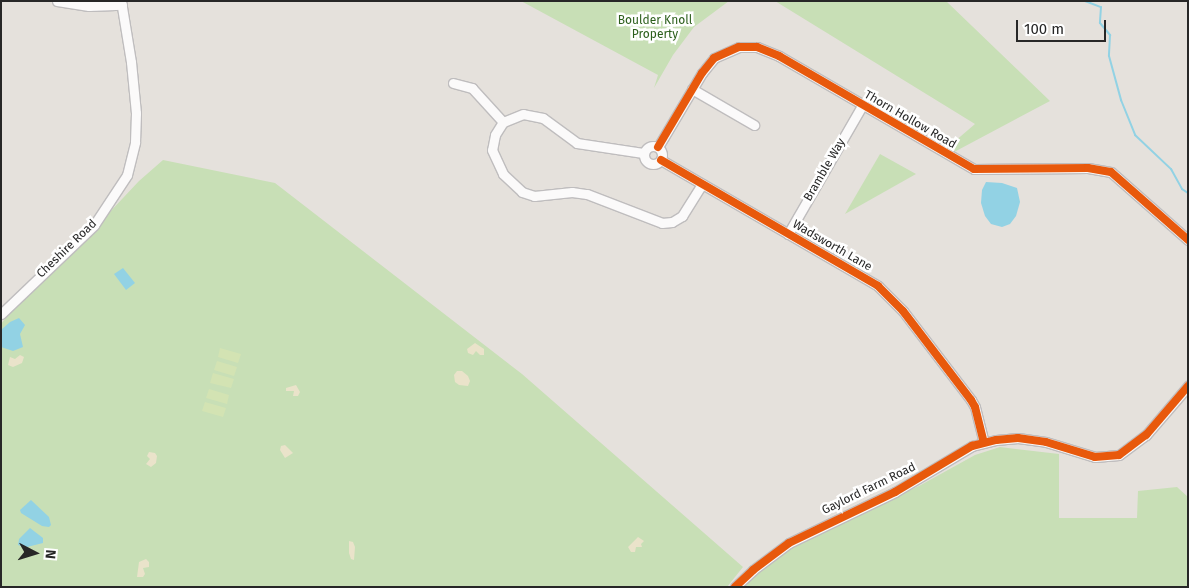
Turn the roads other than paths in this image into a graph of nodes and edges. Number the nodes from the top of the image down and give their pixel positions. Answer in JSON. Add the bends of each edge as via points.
{"nodes":[{"id":1,"x":58,"y":1,"type":"edge"},
{"id":2,"x":122,"y":3,"type":"edge"},
{"id":3,"x":453,"y":82,"type":"dead end"},
{"id":4,"x":692,"y":89,"type":"junction"},
{"id":5,"x":862,"y":106,"type":"junction"},
{"id":6,"x":503,"y":122,"type":"junction"},
{"id":7,"x":754,"y":125,"type":"dead end"},
{"id":8,"x":658,"y":147,"type":"junction"},
{"id":9,"x":643,"y":153,"type":"junction"},
{"id":10,"x":661,"y":160,"type":"junction"},
{"id":11,"x":702,"y":184,"type":"junction"},
{"id":12,"x":788,"y":234,"type":"junction"},
{"id":13,"x":1188,"y":240,"type":"edge"},
{"id":14,"x":1,"y":314,"type":"edge"},
{"id":15,"x":1188,"y":386,"type":"edge"},
{"id":16,"x":984,"y":442,"type":"junction"},
{"id":17,"x":735,"y":587,"type":"edge"}],
"edges":[{"from":1,"to":2,"type":"street","via":[[89,6]]},
{"from":2,"to":14,"type":"street","name":"Cheshire Road","via":[[136,112],[135,142],[127,175],[94,225]]},
{"from":3,"to":6,"type":"street","via":[[472,88]]},
{"from":4,"to":5,"type":"street","name":"Thorn Hollow Road","via":[[719,55],[739,47],[757,47],[779,56]]},
{"from":4,"to":7,"type":"street"},
{"from":4,"to":8,"type":"street","name":"Thorn Hollow Road"},
{"from":5,"to":12,"type":"street","name":"Bramble Way"},
{"from":5,"to":13,"type":"street","name":"Thorn Hollow Road","via":[[974,169],[1088,168],[1111,172]]},
{"from":6,"to":9,"type":"street","via":[[523,114],[536,116],[577,142]]},
{"from":6,"to":11,"type":"street","via":[[493,142],[494,158],[509,182],[526,194],[587,194],[655,221],[668,222],[682,216]]},
{"from":8,"to":9,"type":"street","via":[[649,146]]},
{"from":8,"to":10,"type":"street"},
{"from":9,"to":10,"type":"street","via":[[651,164]]},
{"from":10,"to":11,"type":"street","name":"Wadsworth Lane"},
{"from":11,"to":12,"type":"street","name":"Wadsworth Lane"},
{"from":12,"to":16,"type":"street","name":"Wadsworth Lane","via":[[860,274],[891,298],[976,408]]},
{"from":15,"to":16,"type":"street","name":"Gaylord Farm Road","via":[[1128,451],[1104,458],[1032,439]]},
{"from":16,"to":17,"type":"street","name":"Gaylord Farm Road","via":[[956,454],[895,492],[803,534],[770,556]]}]}
